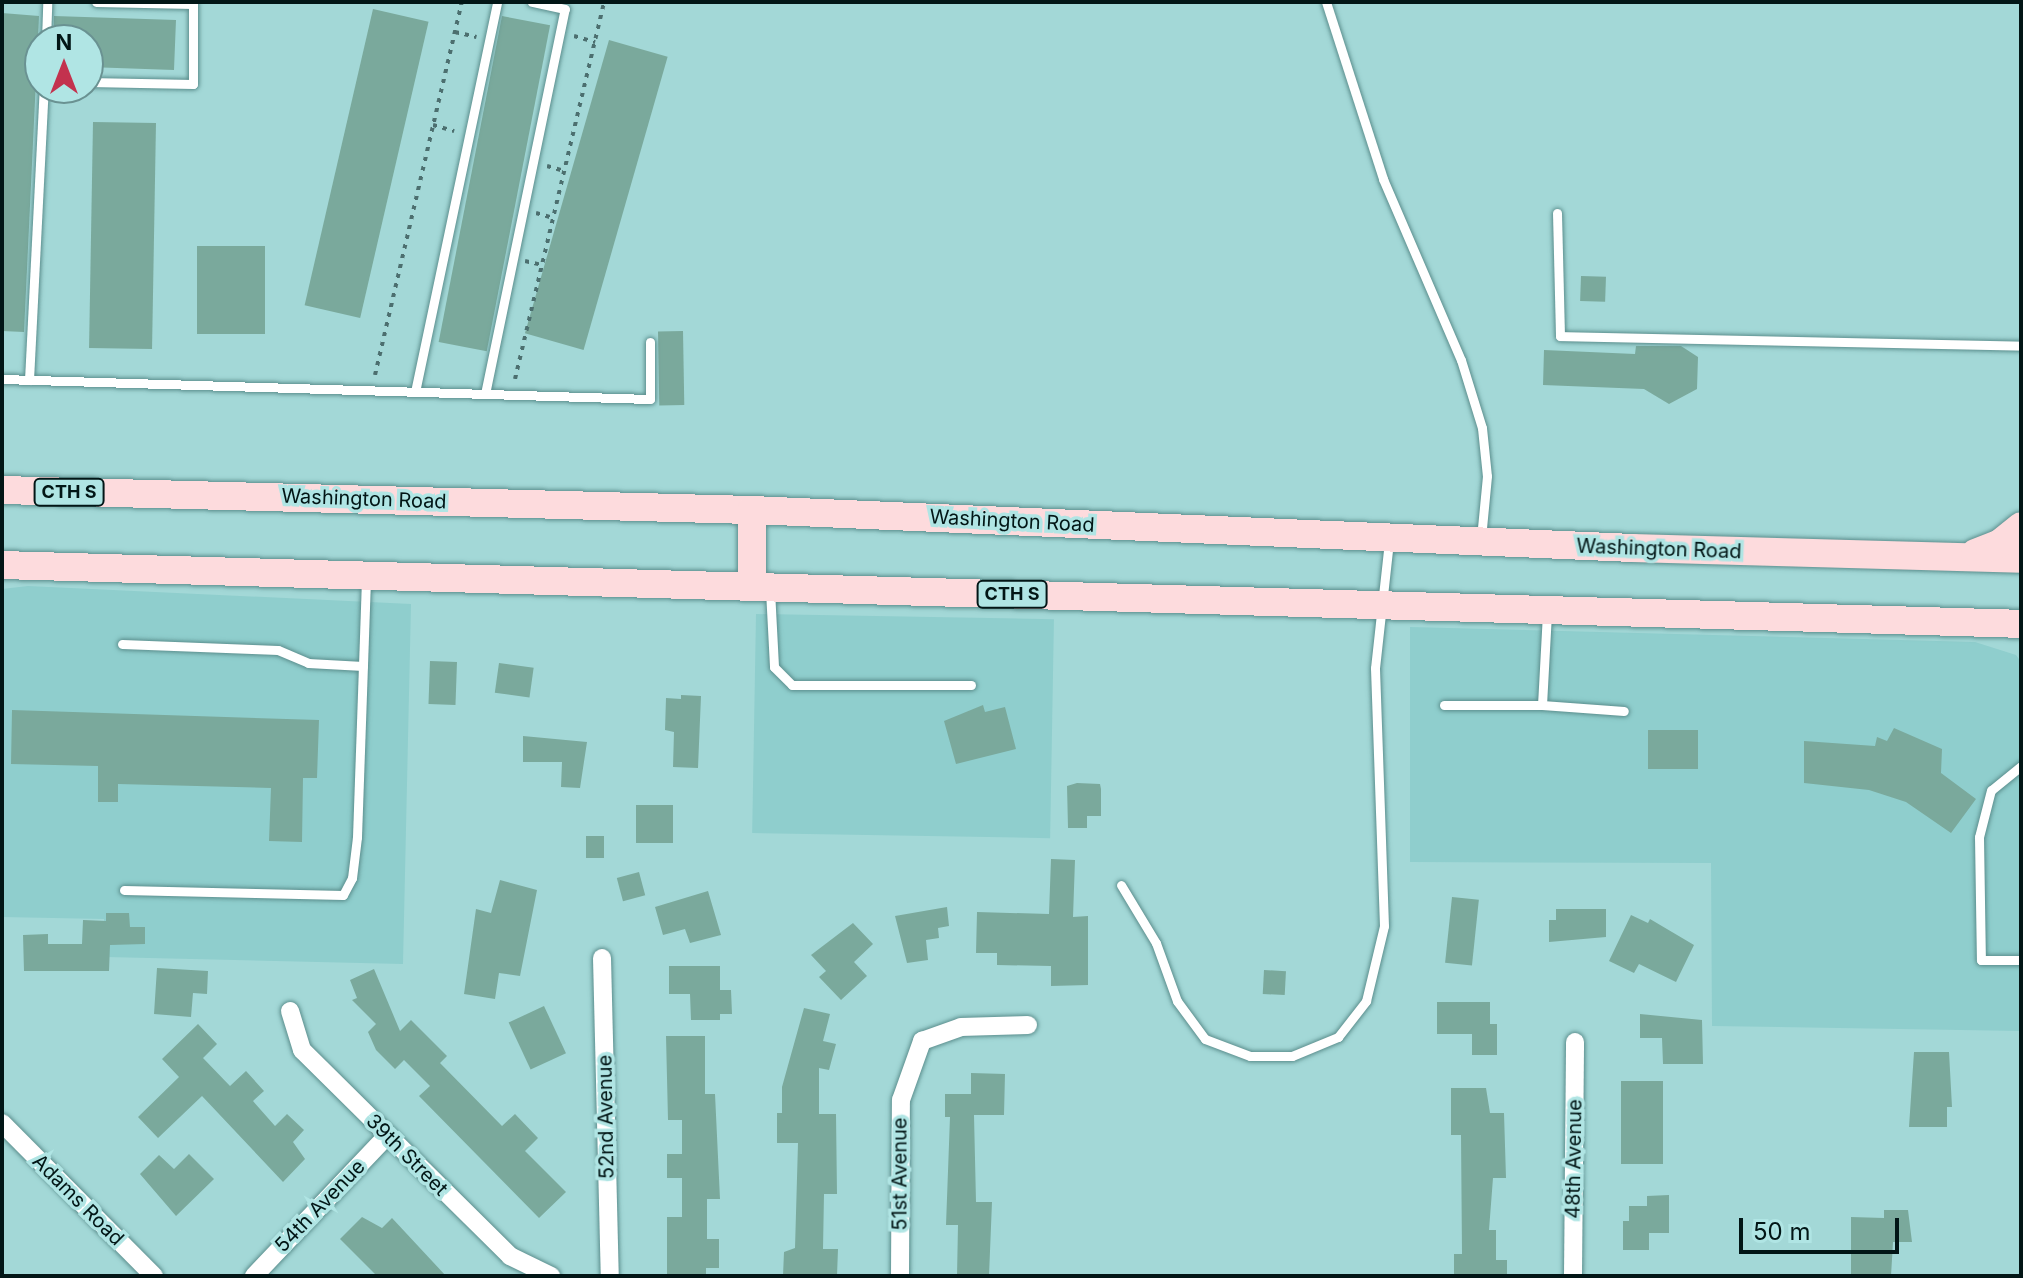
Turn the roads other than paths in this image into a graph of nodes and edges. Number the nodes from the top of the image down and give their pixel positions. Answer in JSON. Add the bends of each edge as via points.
{"nodes":[{"id":1,"x":47,"y":2,"type":"edge"},
{"id":2,"x":96,"y":2,"type":"edge"},
{"id":3,"x":497,"y":2,"type":"edge"},
{"id":4,"x":532,"y":2,"type":"edge"},
{"id":5,"x":1326,"y":2,"type":"edge"},
{"id":6,"x":193,"y":3,"type":"edge"},
{"id":7,"x":46,"y":24,"type":"edge"},
{"id":8,"x":104,"y":82,"type":"edge"},
{"id":9,"x":43,"y":104,"type":"edge"},
{"id":10,"x":1557,"y":213,"type":"dead end"},
{"id":11,"x":650,"y":342,"type":"dead end"},
{"id":12,"x":2021,"y":346,"type":"edge"},
{"id":13,"x":2,"y":379,"type":"edge"},
{"id":14,"x":29,"y":380,"type":"junction"},
{"id":15,"x":415,"y":392,"type":"junction"},
{"id":16,"x":485,"y":394,"type":"junction"},
{"id":17,"x":2,"y":490,"type":"edge"},
{"id":18,"x":752,"y":510,"type":"junction"},
{"id":19,"x":2021,"y":526,"type":"edge"},
{"id":20,"x":1389,"y":538,"type":"junction"},
{"id":21,"x":1480,"y":542,"type":"junction"},
{"id":22,"x":1961,"y":558,"type":"junction"},
{"id":23,"x":2021,"y":559,"type":"edge"},
{"id":24,"x":2,"y":565,"type":"edge"},
{"id":25,"x":366,"y":575,"type":"junction"},
{"id":26,"x":760,"y":586,"type":"junction"},
{"id":27,"x":1382,"y":605,"type":"junction"},
{"id":28,"x":1547,"y":610,"type":"junction"},
{"id":29,"x":2021,"y":624,"type":"edge"},
{"id":30,"x":122,"y":644,"type":"dead end"},
{"id":31,"x":363,"y":666,"type":"junction"},
{"id":32,"x":971,"y":685,"type":"dead end"},
{"id":33,"x":1444,"y":705,"type":"dead end"},
{"id":34,"x":1542,"y":705,"type":"junction"},
{"id":35,"x":1624,"y":711,"type":"dead end"},
{"id":36,"x":2021,"y":766,"type":"edge"},
{"id":37,"x":1121,"y":885,"type":"dead end"},
{"id":38,"x":124,"y":890,"type":"dead end"},
{"id":39,"x":602,"y":958,"type":"dead end"},
{"id":40,"x":2021,"y":960,"type":"edge"},
{"id":41,"x":290,"y":1011,"type":"dead end"},
{"id":42,"x":1028,"y":1025,"type":"dead end"},
{"id":43,"x":1575,"y":1042,"type":"dead end"},
{"id":44,"x":2,"y":1123,"type":"edge"},
{"id":45,"x":387,"y":1136,"type":"junction"},
{"id":46,"x":154,"y":1276,"type":"edge"},
{"id":47,"x":254,"y":1276,"type":"edge"},
{"id":48,"x":551,"y":1276,"type":"edge"},
{"id":49,"x":610,"y":1276,"type":"edge"},
{"id":50,"x":900,"y":1276,"type":"edge"},
{"id":51,"x":1573,"y":1276,"type":"edge"}],
"edges":[{"from":1,"to":7,"type":"lane"},
{"from":2,"to":6,"type":"lane"},
{"from":3,"to":15,"type":"lane"},
{"from":4,"to":16,"type":"lane","via":[[565,9]]},
{"from":5,"to":21,"type":"lane","via":[[1383,179],[1461,360],[1482,428],[1487,476]]},
{"from":6,"to":8,"type":"lane","via":[[193,84]]},
{"from":9,"to":14,"type":"lane"},
{"from":10,"to":12,"type":"lane","via":[[1560,336]]},
{"from":11,"to":16,"type":"lane","via":[[650,399]]},
{"from":13,"to":14,"type":"lane"},
{"from":14,"to":15,"type":"lane"},
{"from":15,"to":16,"type":"lane"},
{"from":17,"to":18,"type":"main road","name":"Washington Road","number":"CTH S"},
{"from":18,"to":20,"type":"main road","name":"Washington Road","number":"CTH S"},
{"from":18,"to":26,"type":"main road"},
{"from":19,"to":22,"type":"main road","via":[[1999,544]]},
{"from":20,"to":21,"type":"main road","name":"Washington Road","number":"CTH S"},
{"from":20,"to":27,"type":"lane"},
{"from":21,"to":22,"type":"main road","name":"Washington Road","number":"CTH S"},
{"from":22,"to":23,"type":"main road","name":"Washington Road","number":"CTH S"},
{"from":24,"to":25,"type":"main road","number":"CTH S"},
{"from":25,"to":26,"type":"main road","number":"CTH S"},
{"from":25,"to":31,"type":"lane"},
{"from":26,"to":27,"type":"main road","number":"CTH S"},
{"from":26,"to":32,"type":"lane","via":[[774,667],[792,685]]},
{"from":27,"to":28,"type":"main road","number":"CTH S"},
{"from":27,"to":37,"type":"lane","via":[[1375,668],[1384,926],[1366,1001],[1338,1037],[1292,1056],[1250,1056],[1205,1039],[1177,1001],[1156,943]]},
{"from":28,"to":29,"type":"main road","number":"CTH S"},
{"from":28,"to":34,"type":"lane"},
{"from":30,"to":31,"type":"lane","via":[[278,650],[308,663]]},
{"from":31,"to":38,"type":"lane","via":[[357,837],[352,878],[343,895]]},
{"from":33,"to":34,"type":"lane"},
{"from":34,"to":35,"type":"lane"},
{"from":36,"to":40,"type":"lane","via":[[1991,790],[1979,837],[1981,960]]},
{"from":39,"to":49,"type":"street","name":"52nd Avenue"},
{"from":41,"to":45,"type":"street","name":"39th Street","via":[[302,1050]]},
{"from":42,"to":50,"type":"street","name":"51st Avenue","via":[[961,1027],[922,1041],[901,1100]]},
{"from":43,"to":51,"type":"street","name":"48th Avenue"},
{"from":44,"to":46,"type":"street","name":"Adams Road"},
{"from":45,"to":47,"type":"street","name":"54th Avenue"},
{"from":45,"to":48,"type":"street","name":"39th Street","via":[[510,1256]]}]}
